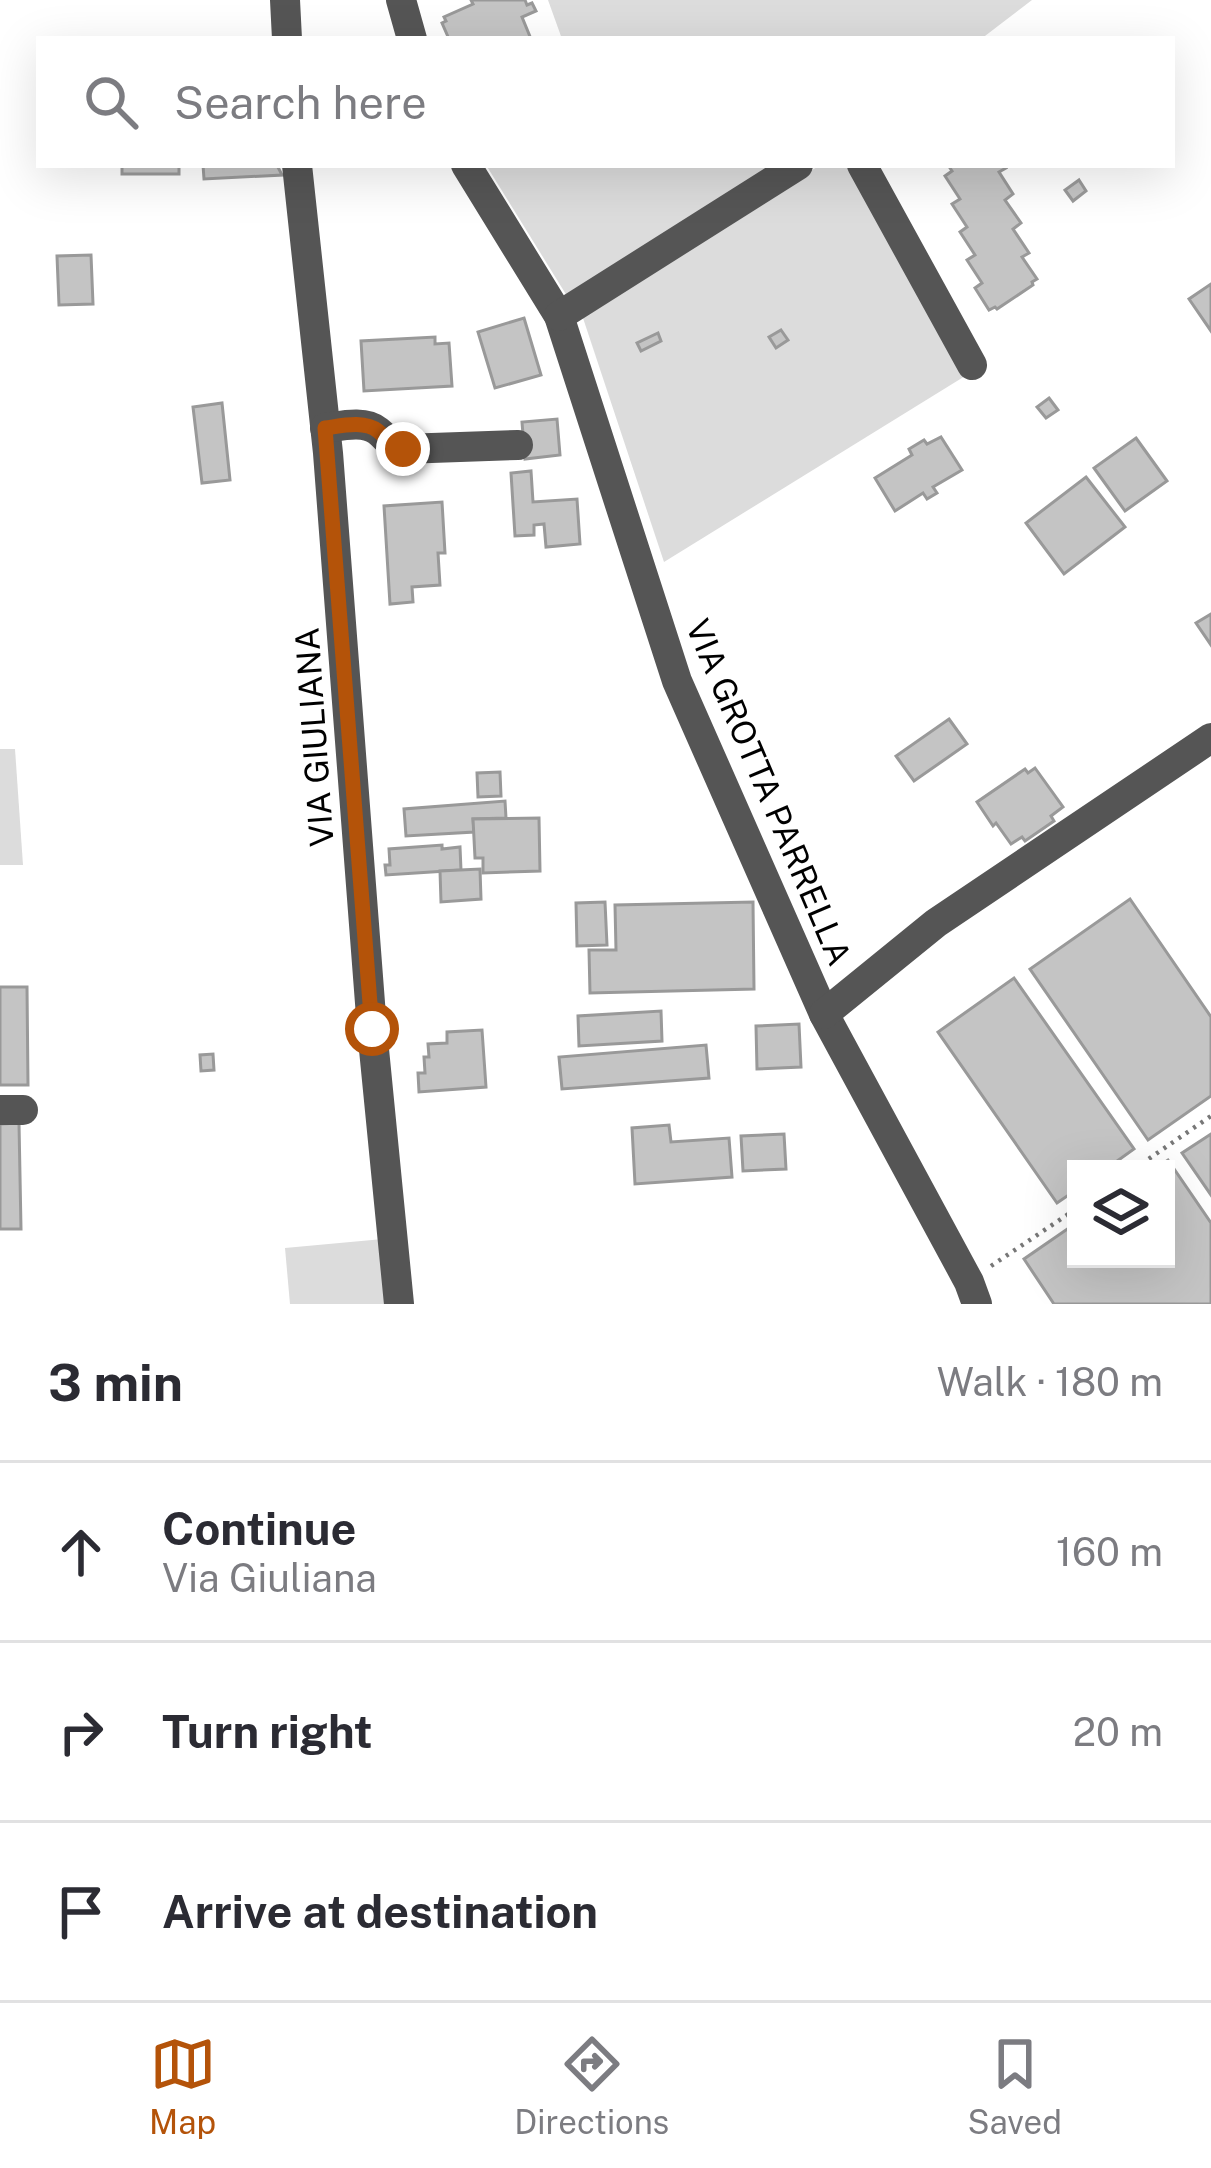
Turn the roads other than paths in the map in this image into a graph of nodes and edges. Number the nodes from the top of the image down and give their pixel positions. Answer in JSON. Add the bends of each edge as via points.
{"nodes":[{"id":1,"x":285,"y":0,"type":"edge"},
{"id":2,"x":401,"y":0,"type":"edge"},
{"id":3,"x":287,"y":36,"type":"edge"},
{"id":4,"x":411,"y":36,"type":"edge"},
{"id":5,"x":296,"y":168,"type":"edge"},
{"id":6,"x":468,"y":168,"type":"edge"},
{"id":7,"x":793,"y":168,"type":"edge"},
{"id":8,"x":864,"y":168,"type":"edge"},
{"id":9,"x":559,"y":316,"type":"junction"},
{"id":10,"x":972,"y":365,"type":"dead end"},
{"id":11,"x":325,"y":428,"type":"junction"},
{"id":12,"x":518,"y":445,"type":"dead end"},
{"id":13,"x":1211,"y":738,"type":"edge"},
{"id":14,"x":824,"y":1014,"type":"junction"},
{"id":15,"x":973,"y":1293,"type":"edge"},
{"id":16,"x":399,"y":1304,"type":"edge"}],
"edges":[{"from":1,"to":3,"type":"street"},
{"from":2,"to":4,"type":"street"},
{"from":5,"to":11,"type":"street","name":"VIA GIULIANA"},
{"from":6,"to":9,"type":"street","name":"VIA GROTTA PARRELLA"},
{"from":7,"to":9,"type":"street"},
{"from":8,"to":10,"type":"street"},
{"from":9,"to":14,"type":"street","name":"VIA GROTTA PARRELLA","via":[[677,681]]},
{"from":11,"to":12,"type":"street","via":[[360,424],[403,449]]},
{"from":11,"to":16,"type":"street","name":"VIA GIULIANA"},
{"from":13,"to":14,"type":"street","via":[[936,923]]},
{"from":14,"to":15,"type":"street","name":"VIA GROTTA PARRELLA"}]}
